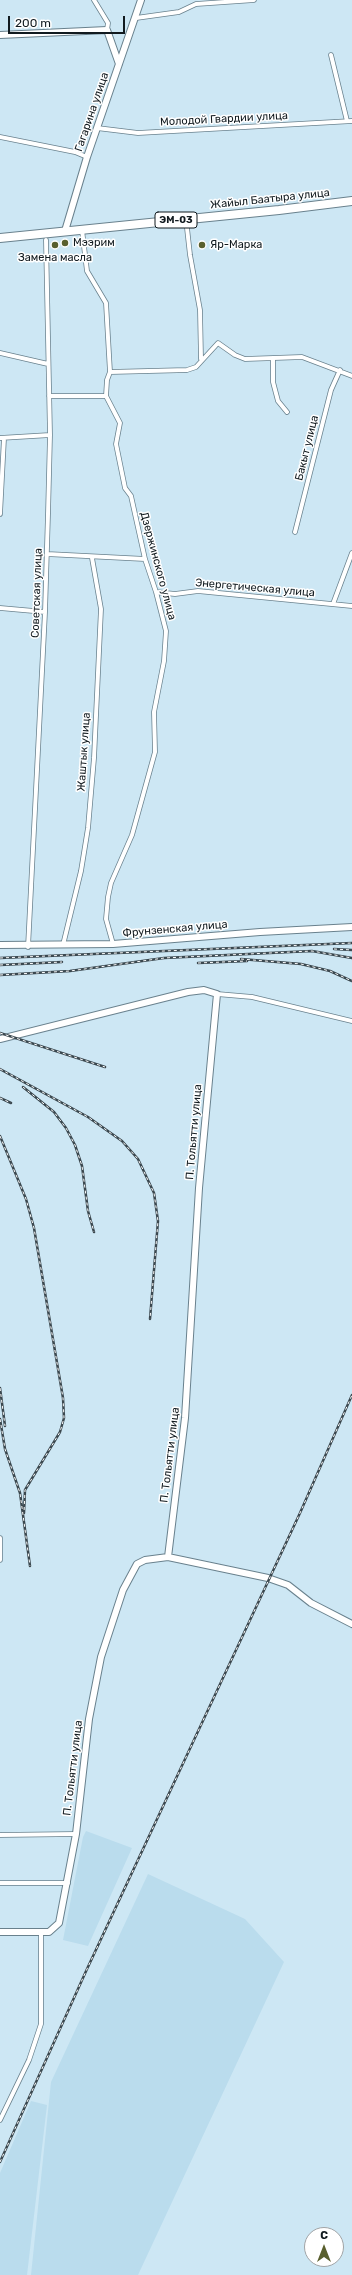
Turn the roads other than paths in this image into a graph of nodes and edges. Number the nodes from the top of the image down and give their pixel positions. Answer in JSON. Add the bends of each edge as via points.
{"nodes":[{"id":1,"x":94,"y":0,"type":"edge"},
{"id":2,"x":140,"y":0,"type":"edge"},
{"id":3,"x":254,"y":0,"type":"edge"},
{"id":4,"x":136,"y":18,"type":"junction"},
{"id":5,"x":107,"y":30,"type":"junction"},
{"id":6,"x":0,"y":35,"type":"edge"},
{"id":7,"x":331,"y":55,"type":"dead end"},
{"id":8,"x":119,"y":64,"type":"junction"},
{"id":9,"x":350,"y":121,"type":"edge"},
{"id":10,"x":97,"y":128,"type":"junction"},
{"id":11,"x":0,"y":137,"type":"edge"},
{"id":12,"x":87,"y":157,"type":"junction"},
{"id":13,"x":352,"y":201,"type":"edge"},
{"id":14,"x":187,"y":222,"type":"junction"},
{"id":15,"x":82,"y":230,"type":"junction"},
{"id":16,"x":65,"y":231,"type":"junction"},
{"id":17,"x":46,"y":237,"type":"junction"},
{"id":18,"x":0,"y":238,"type":"edge"},
{"id":19,"x":0,"y":354,"type":"edge"},
{"id":20,"x":201,"y":359,"type":"junction"},
{"id":21,"x":273,"y":359,"type":"junction"},
{"id":22,"x":48,"y":364,"type":"junction"},
{"id":23,"x":340,"y":370,"type":"junction"},
{"id":24,"x":110,"y":372,"type":"junction"},
{"id":25,"x":352,"y":376,"type":"edge"},
{"id":26,"x":49,"y":396,"type":"junction"},
{"id":27,"x":106,"y":396,"type":"junction"},
{"id":28,"x":287,"y":412,"type":"dead end"},
{"id":29,"x":50,"y":435,"type":"junction"},
{"id":30,"x":2,"y":438,"type":"edge"},
{"id":31,"x":1,"y":479,"type":"edge"},
{"id":32,"x":0,"y":514,"type":"edge"},
{"id":33,"x":295,"y":532,"type":"dead end"},
{"id":34,"x":352,"y":553,"type":"edge"},
{"id":35,"x":47,"y":554,"type":"junction"},
{"id":36,"x":92,"y":558,"type":"junction"},
{"id":37,"x":145,"y":559,"type":"junction"},
{"id":38,"x":156,"y":592,"type":"junction"},
{"id":39,"x":333,"y":604,"type":"junction"},
{"id":40,"x":352,"y":606,"type":"edge"},
{"id":41,"x":0,"y":608,"type":"edge"},
{"id":42,"x":45,"y":612,"type":"junction"},
{"id":43,"x":352,"y":927,"type":"edge"},
{"id":44,"x":113,"y":944,"type":"junction"},
{"id":45,"x":0,"y":945,"type":"edge"},
{"id":46,"x":28,"y":946,"type":"junction"},
{"id":47,"x":63,"y":946,"type":"junction"},
{"id":48,"x":217,"y":994,"type":"junction"},
{"id":49,"x":352,"y":1021,"type":"edge"},
{"id":50,"x":0,"y":1039,"type":"edge"},
{"id":51,"x":0,"y":1538,"type":"edge"},
{"id":52,"x":168,"y":1557,"type":"junction"},
{"id":53,"x":0,"y":1560,"type":"edge"},
{"id":54,"x":352,"y":1624,"type":"edge"},
{"id":55,"x":76,"y":1834,"type":"junction"},
{"id":56,"x":0,"y":1835,"type":"edge"},
{"id":57,"x":0,"y":1883,"type":"edge"},
{"id":58,"x":68,"y":1883,"type":"junction"},
{"id":59,"x":0,"y":1932,"type":"edge"},
{"id":60,"x":41,"y":1932,"type":"junction"},
{"id":61,"x":0,"y":2120,"type":"edge"}],
"edges":[{"from":1,"to":5,"type":"street","via":[[108,23]]},
{"from":2,"to":4,"type":"street","name":"Гагарина улица"},
{"from":3,"to":4,"type":"street","via":[[196,4],[180,12]]},
{"from":4,"to":8,"type":"street","name":"Гагарина улица"},
{"from":5,"to":6,"type":"street"},
{"from":5,"to":8,"type":"street"},
{"from":7,"to":9,"type":"street"},
{"from":8,"to":10,"type":"street","name":"Гагарина улица"},
{"from":9,"to":10,"type":"street","name":"Молодой Гвардии улица","via":[[138,133]]},
{"from":10,"to":12,"type":"street","name":"Гагарина улица"},
{"from":11,"to":12,"type":"street","via":[[75,152]]},
{"from":12,"to":16,"type":"street","name":"Гагарина улица"},
{"from":13,"to":14,"type":"highway","name":"Жайыл Баатыра улица","number":"ЭМ-03"},
{"from":14,"to":15,"type":"highway","name":"Жайыл Баатыра улица","number":"ЭМ-03"},
{"from":14,"to":20,"type":"street","via":[[200,310]]},
{"from":15,"to":16,"type":"highway","name":"Жайыл Баатыра улица","number":"ЭМ-03"},
{"from":15,"to":24,"type":"street","via":[[87,271],[106,303]]},
{"from":16,"to":17,"type":"highway","name":"Жайыл Баатыра улица","number":"ЭМ-03"},
{"from":17,"to":18,"type":"highway","name":"Жайыл Баатыра улица","number":"ЭМ-03"},
{"from":17,"to":22,"type":"street","name":"Советская улица"},
{"from":19,"to":22,"type":"street"},
{"from":20,"to":21,"type":"street","via":[[218,343],[235,356],[245,359]]},
{"from":20,"to":24,"type":"street","via":[[196,367],[187,370]]},
{"from":21,"to":23,"type":"street","via":[[284,356],[302,357]]},
{"from":21,"to":28,"type":"street","via":[[273,382],[278,401]]},
{"from":22,"to":26,"type":"street","name":"Советская улица"},
{"from":23,"to":25,"type":"street"},
{"from":23,"to":33,"type":"street","name":"Бакыт улица","via":[[331,390]]},
{"from":24,"to":27,"type":"street"},
{"from":26,"to":27,"type":"street"},
{"from":26,"to":29,"type":"street","name":"Советская улица"},
{"from":27,"to":37,"type":"street","name":"Дзержинского улица","via":[[120,422],[116,444],[125,488],[131,496]]},
{"from":29,"to":30,"type":"street"},
{"from":29,"to":35,"type":"street","name":"Советская улица"},
{"from":30,"to":31,"type":"street"},
{"from":31,"to":32,"type":"street"},
{"from":34,"to":39,"type":"street"},
{"from":35,"to":36,"type":"street"},
{"from":35,"to":42,"type":"street","name":"Советская улица"},
{"from":36,"to":37,"type":"street"},
{"from":36,"to":47,"type":"street","name":"Жаштык улица","via":[[101,609],[94,758],[88,828],[81,871]]},
{"from":37,"to":38,"type":"street","name":"Дзержинского улица"},
{"from":38,"to":39,"type":"street","name":"Энергетическая улица","via":[[175,594],[198,591]]},
{"from":38,"to":44,"type":"street","name":"Дзержинского улица","via":[[166,631],[164,661],[154,712],[155,752],[132,835],[111,883],[106,919]]},
{"from":39,"to":40,"type":"street","name":"Энергетическая улица"},
{"from":41,"to":42,"type":"street"},
{"from":42,"to":46,"type":"street","name":"Советская улица"},
{"from":43,"to":44,"type":"street","name":"Фрунзенская улица"},
{"from":44,"to":47,"type":"street","name":"Фрунзенская улица"},
{"from":45,"to":46,"type":"street","name":"Фрунзенская улица"},
{"from":46,"to":47,"type":"street","name":"Фрунзенская улица"},
{"from":48,"to":49,"type":"street","via":[[252,997]]},
{"from":48,"to":50,"type":"street","via":[[210,990],[196,990]]},
{"from":48,"to":52,"type":"street","name":"П. Тольятти улица","via":[[199,1188],[185,1418]]},
{"from":51,"to":53,"type":"street"},
{"from":52,"to":54,"type":"street","via":[[268,1578],[288,1585],[311,1603]]},
{"from":52,"to":55,"type":"street","name":"П. Тольятти улица","via":[[145,1560],[137,1564],[123,1590],[101,1657],[89,1719]]},
{"from":55,"to":56,"type":"street"},
{"from":55,"to":58,"type":"street","name":"П. Тольятти улица"},
{"from":57,"to":58,"type":"street"},
{"from":58,"to":60,"type":"street","name":"П. Тольятти улица","via":[[59,1924],[49,1932]]},
{"from":59,"to":60,"type":"street"},
{"from":60,"to":61,"type":"street","via":[[40,2024],[29,2060]]}]}
